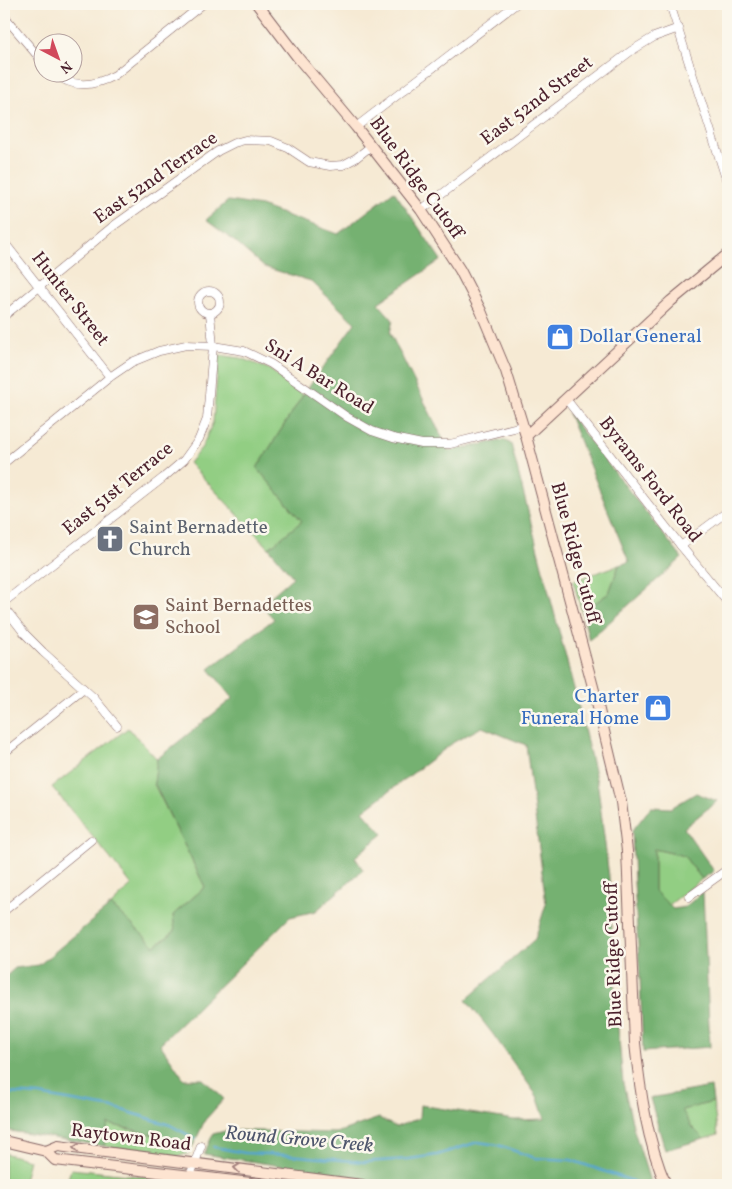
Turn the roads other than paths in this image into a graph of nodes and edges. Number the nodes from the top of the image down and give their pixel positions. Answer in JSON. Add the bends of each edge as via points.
{"nodes":[{"id":1,"x":203,"y":4,"type":"edge"},
{"id":2,"x":257,"y":4,"type":"edge"},
{"id":3,"x":516,"y":4,"type":"edge"},
{"id":4,"x":670,"y":4,"type":"edge"},
{"id":5,"x":4,"y":16,"type":"edge"},
{"id":6,"x":678,"y":28,"type":"junction"},
{"id":7,"x":32,"y":49,"type":"edge"},
{"id":8,"x":74,"y":82,"type":"edge"},
{"id":9,"x":356,"y":127,"type":"junction"},
{"id":10,"x":371,"y":146,"type":"junction"},
{"id":11,"x":728,"y":185,"type":"edge"},
{"id":12,"x":421,"y":210,"type":"junction"},
{"id":13,"x":4,"y":242,"type":"edge"},
{"id":14,"x":728,"y":254,"type":"edge"},
{"id":15,"x":40,"y":287,"type":"junction"},
{"id":16,"x":210,"y":313,"type":"dead end"},
{"id":17,"x":4,"y":316,"type":"edge"},
{"id":18,"x":213,"y":346,"type":"junction"},
{"id":19,"x":110,"y":377,"type":"junction"},
{"id":20,"x":566,"y":399,"type":"junction"},
{"id":21,"x":524,"y":431,"type":"junction"},
{"id":22,"x":4,"y":463,"type":"edge"},
{"id":23,"x":728,"y":511,"type":"edge"},
{"id":24,"x":681,"y":546,"type":"junction"},
{"id":25,"x":4,"y":602,"type":"edge"},
{"id":26,"x":728,"y":603,"type":"edge"},
{"id":27,"x":4,"y":608,"type":"edge"},
{"id":28,"x":84,"y":689,"type":"junction"},
{"id":29,"x":117,"y":726,"type":"dead end"},
{"id":30,"x":4,"y":753,"type":"edge"},
{"id":31,"x":92,"y":840,"type":"dead end"},
{"id":32,"x":728,"y":869,"type":"edge"},
{"id":33,"x":690,"y":897,"type":"dead end"},
{"id":34,"x":4,"y":911,"type":"edge"},
{"id":35,"x":4,"y":1141,"type":"edge"},
{"id":36,"x":201,"y":1146,"type":"dead end"},
{"id":37,"x":46,"y":1151,"type":"junction"},
{"id":38,"x":194,"y":1163,"type":"junction"},
{"id":39,"x":190,"y":1176,"type":"junction"},
{"id":40,"x":319,"y":1182,"type":"edge"},
{"id":41,"x":268,"y":1185,"type":"edge"},
{"id":42,"x":362,"y":1185,"type":"edge"},
{"id":43,"x":666,"y":1185,"type":"edge"}],
"edges":[{"from":1,"to":8,"type":"street","via":[[114,75],[102,82]]},
{"from":2,"to":9,"type":"main road","name":"Blue Ridge Cutoff"},
{"from":3,"to":9,"type":"street"},
{"from":4,"to":6,"type":"street"},
{"from":5,"to":7,"type":"street"},
{"from":6,"to":11,"type":"street"},
{"from":6,"to":12,"type":"street","name":"East 52nd Street","via":[[631,51]]},
{"from":9,"to":10,"type":"main road","name":"Blue Ridge Cutoff"},
{"from":10,"to":12,"type":"main road","name":"Blue Ridge Cutoff"},
{"from":10,"to":15,"type":"street","name":"East 52nd Terrace","via":[[356,158],[330,166],[309,162],[271,141],[234,143],[112,227]]},
{"from":12,"to":21,"type":"main road","name":"Blue Ridge Cutoff","via":[[460,270],[481,311],[506,371]]},
{"from":13,"to":15,"type":"street","name":"Hunter Street"},
{"from":14,"to":20,"type":"main road","name":"Sni A Bar Road","via":[[671,301]]},
{"from":15,"to":17,"type":"street","name":"East 52nd Terrace"},
{"from":15,"to":19,"type":"street","name":"Hunter Street"},
{"from":16,"to":18,"type":"street"},
{"from":18,"to":19,"type":"street","via":[[186,345],[158,351],[132,362]]},
{"from":18,"to":21,"type":"street","name":"Sni A Bar Road","via":[[244,352],[271,364],[347,417],[372,431],[394,438],[422,444],[450,444]]},
{"from":18,"to":25,"type":"street","name":"East 51st Terrace","via":[[207,419],[199,439],[184,460]]},
{"from":19,"to":22,"type":"street"},
{"from":20,"to":21,"type":"main road","name":"Sni A Bar Road"},
{"from":20,"to":24,"type":"street","name":"Byrams Ford Road"},
{"from":21,"to":43,"type":"main road","name":"Blue Ridge Cutoff","via":[[621,802],[627,851],[638,1074],[654,1152]]},
{"from":23,"to":24,"type":"street"},
{"from":24,"to":26,"type":"street","name":"Byrams Ford Road"},
{"from":27,"to":28,"type":"street","via":[[25,634]]},
{"from":28,"to":29,"type":"street"},
{"from":28,"to":30,"type":"street"},
{"from":31,"to":34,"type":"street"},
{"from":32,"to":33,"type":"street"},
{"from":35,"to":37,"type":"main road","name":"Raytown Road"},
{"from":36,"to":38,"type":"street"},
{"from":38,"to":37,"type":"main road","name":"Raytown Road","one_way":true,"via":[[58,1146]]},
{"from":37,"to":39,"type":"main road","name":"Raytown Road","via":[[55,1160]]},
{"from":38,"to":39,"type":"street"},
{"from":40,"to":38,"type":"main road","name":"Raytown Road","one_way":true},
{"from":39,"to":41,"type":"main road","name":"Raytown Road"},
{"from":40,"to":42,"type":"main road","name":"Raytown Road"}]}
